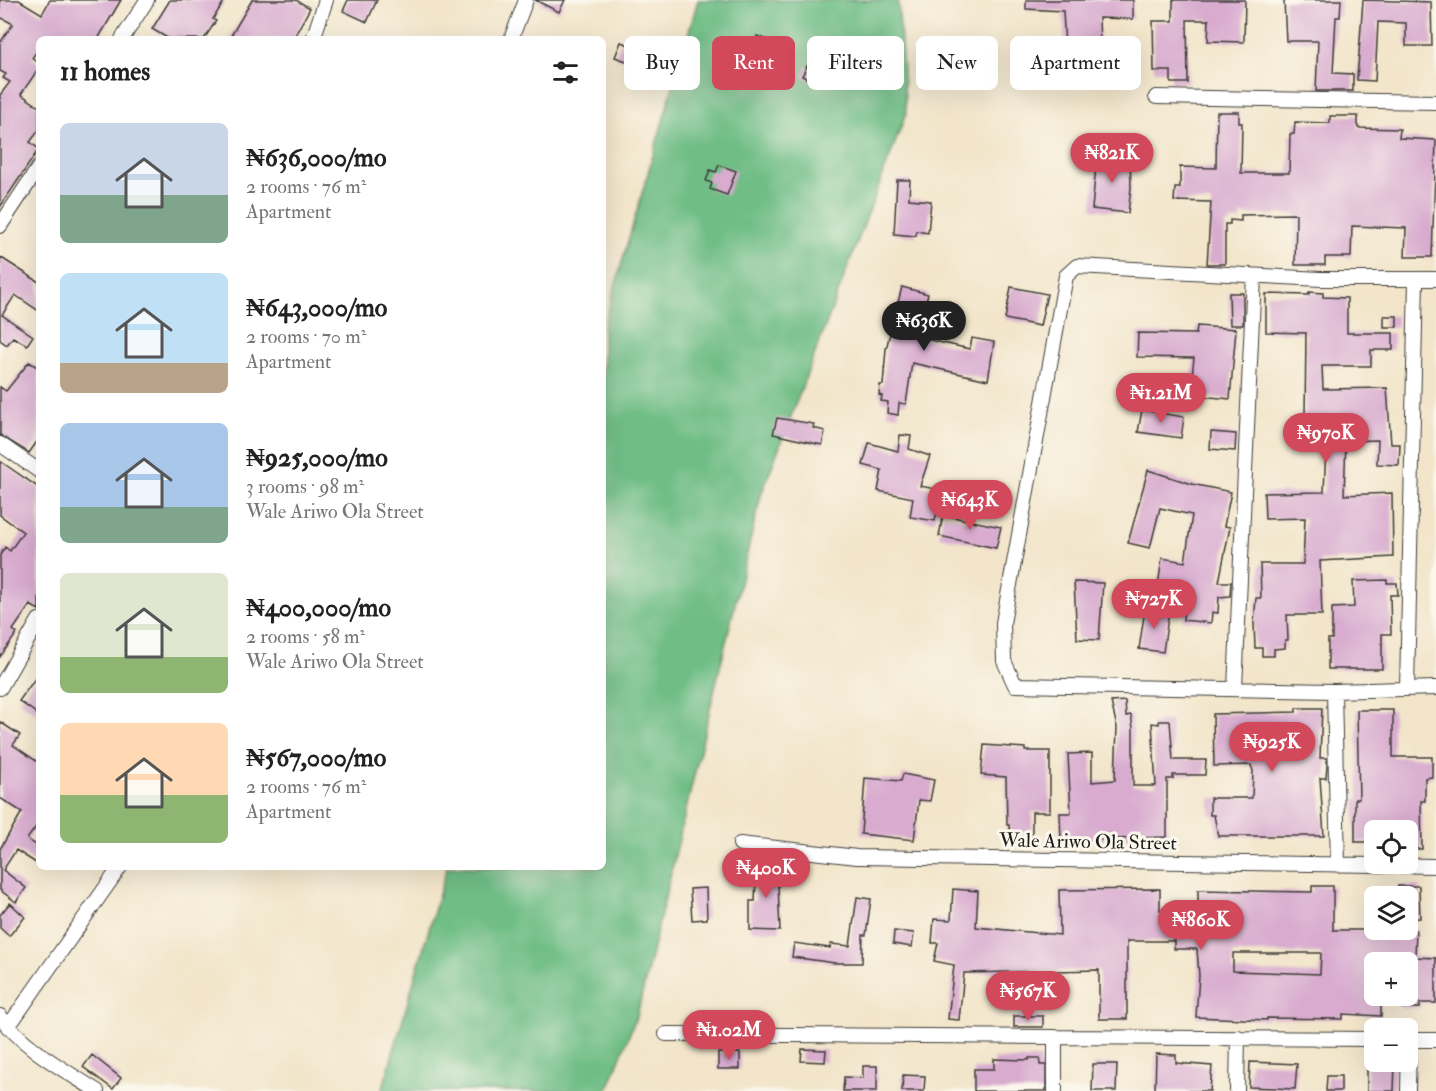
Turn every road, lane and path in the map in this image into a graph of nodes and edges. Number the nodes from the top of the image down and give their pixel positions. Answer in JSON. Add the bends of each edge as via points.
{"nodes":[{"id":1,"x":147,"y":0,"type":"edge"},
{"id":2,"x":326,"y":0,"type":"edge"},
{"id":3,"x":526,"y":0,"type":"edge"},
{"id":4,"x":124,"y":36,"type":"edge"},
{"id":5,"x":314,"y":36,"type":"edge"},
{"id":6,"x":512,"y":36,"type":"edge"},
{"id":7,"x":1156,"y":97,"type":"dead end"},
{"id":8,"x":1436,"y":102,"type":"edge"},
{"id":9,"x":36,"y":172,"type":"edge"},
{"id":10,"x":0,"y":226,"type":"edge"},
{"id":11,"x":1254,"y":276,"type":"junction"},
{"id":12,"x":1416,"y":279,"type":"junction"},
{"id":13,"x":1436,"y":279,"type":"edge"},
{"id":14,"x":0,"y":444,"type":"edge"},
{"id":15,"x":36,"y":467,"type":"edge"},
{"id":16,"x":36,"y":625,"type":"edge"},
{"id":17,"x":0,"y":688,"type":"edge"},
{"id":18,"x":1235,"y":688,"type":"junction"},
{"id":19,"x":1407,"y":688,"type":"junction"},
{"id":20,"x":1436,"y":688,"type":"edge"},
{"id":21,"x":1334,"y":691,"type":"junction"},
{"id":22,"x":740,"y":844,"type":"dead end"},
{"id":23,"x":1338,"y":865,"type":"junction"},
{"id":24,"x":1436,"y":866,"type":"edge"},
{"id":25,"x":118,"y":870,"type":"edge"},
{"id":26,"x":4,"y":1021,"type":"edge"},
{"id":27,"x":666,"y":1034,"type":"dead end"},
{"id":28,"x":1055,"y":1037,"type":"junction"},
{"id":29,"x":1238,"y":1037,"type":"junction"},
{"id":30,"x":1364,"y":1039,"type":"edge"},
{"id":31,"x":1418,"y":1040,"type":"edge"},
{"id":32,"x":1436,"y":1040,"type":"edge"},
{"id":33,"x":1408,"y":1072,"type":"edge"},
{"id":34,"x":97,"y":1091,"type":"edge"},
{"id":35,"x":1055,"y":1091,"type":"edge"},
{"id":36,"x":1237,"y":1091,"type":"edge"},
{"id":37,"x":1408,"y":1091,"type":"edge"}],
"edges":[{"from":1,"to":4,"type":"street"},
{"from":2,"to":5,"type":"street"},
{"from":3,"to":6,"type":"street"},
{"from":7,"to":8,"type":"street"},
{"from":9,"to":10,"type":"street"},
{"from":11,"to":12,"type":"street"},
{"from":11,"to":18,"type":"street"},
{"from":11,"to":18,"type":"street","via":[[1077,266],[1066,276],[1003,623],[1004,661],[1015,685]]},
{"from":12,"to":13,"type":"street"},
{"from":12,"to":19,"type":"street"},
{"from":14,"to":15,"type":"street"},
{"from":16,"to":17,"type":"street"},
{"from":18,"to":21,"type":"street"},
{"from":19,"to":20,"type":"street"},
{"from":19,"to":21,"type":"street"},
{"from":21,"to":23,"type":"street"},
{"from":22,"to":23,"type":"street","name":"Wale Ariwo Ola Street","via":[[857,856]]},
{"from":23,"to":24,"type":"street","name":"Wale Ariwo Ola Street"},
{"from":25,"to":26,"type":"street"},
{"from":26,"to":34,"type":"street","via":[[44,1057]]},
{"from":27,"to":28,"type":"street"},
{"from":28,"to":29,"type":"street"},
{"from":28,"to":35,"type":"street"},
{"from":29,"to":30,"type":"street"},
{"from":29,"to":36,"type":"street"},
{"from":31,"to":32,"type":"street"},
{"from":33,"to":37,"type":"street"}]}
